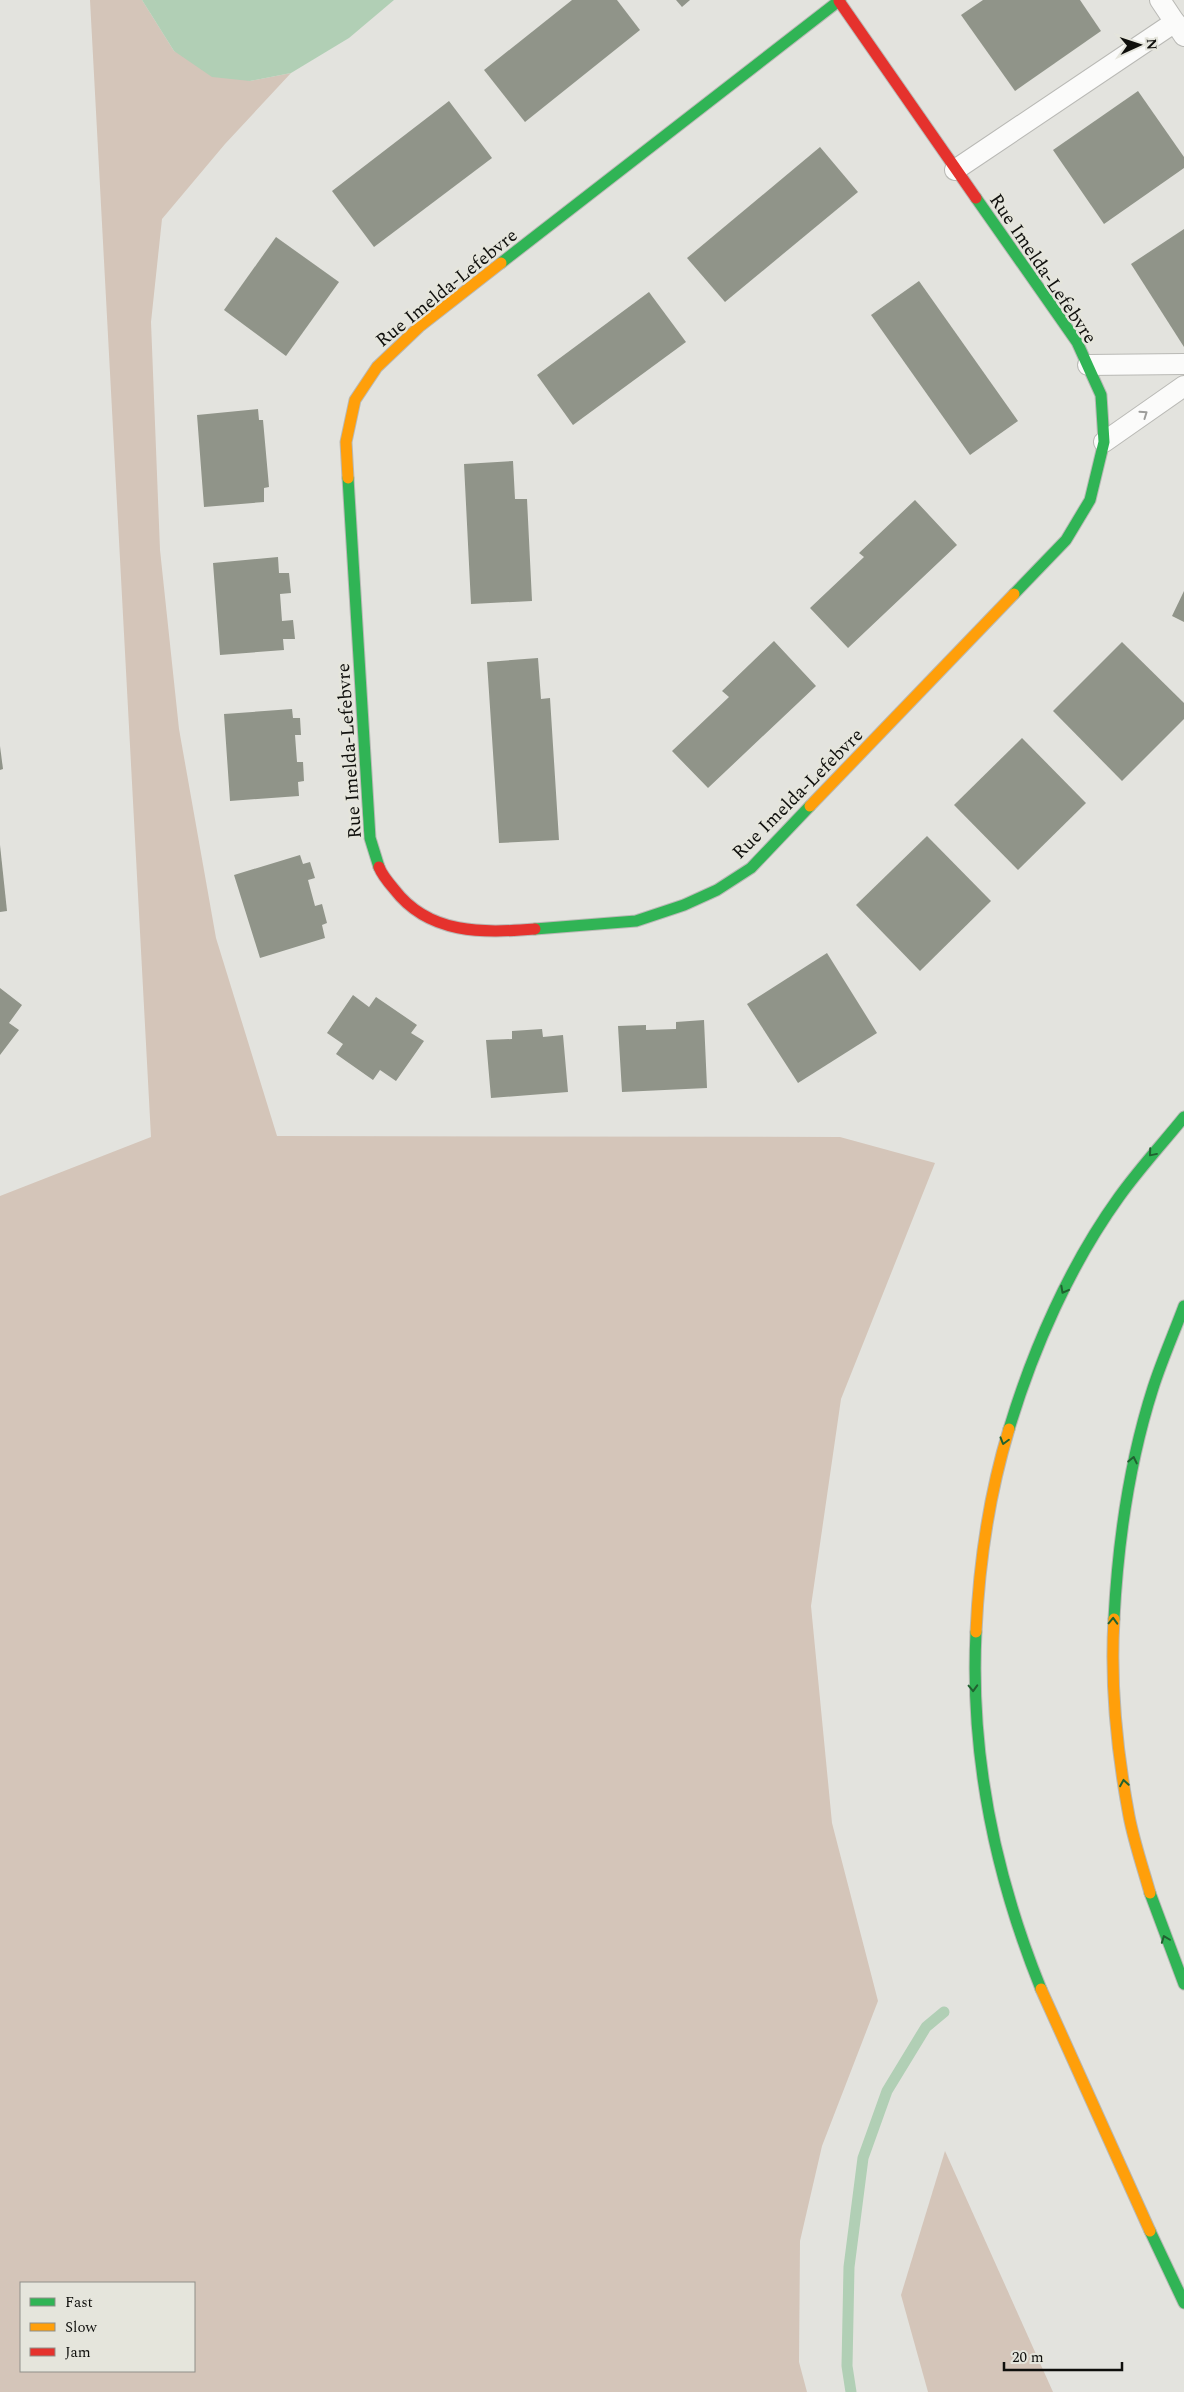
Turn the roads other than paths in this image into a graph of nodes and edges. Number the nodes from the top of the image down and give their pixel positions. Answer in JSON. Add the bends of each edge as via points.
{"nodes":[{"id":1,"x":1160,"y":0,"type":"edge"},
{"id":2,"x":840,"y":1,"type":"edge"},
{"id":3,"x":1179,"y":29,"type":"edge"},
{"id":4,"x":955,"y":170,"type":"junction"},
{"id":5,"x":1184,"y":364,"type":"edge"},
{"id":6,"x":1088,"y":365,"type":"junction"},
{"id":7,"x":1184,"y":386,"type":"edge"},
{"id":8,"x":1104,"y":442,"type":"junction"},
{"id":9,"x":1184,"y":1117,"type":"edge"},
{"id":10,"x":1184,"y":1306,"type":"edge"},
{"id":11,"x":1184,"y":1984,"type":"edge"},
{"id":12,"x":1184,"y":2303,"type":"edge"}],
"edges":[{"from":1,"to":3,"type":"lane"},
{"from":2,"to":4,"type":"main road","name":"Rue Imelda-Lefebvre"},
{"from":2,"to":8,"type":"main road","name":"Rue Imelda-Lefebvre","via":[[419,327],[377,367],[354,400],[346,442],[370,838],[381,872],[405,904],[443,926],[495,932],[636,921],[717,890],[750,868],[1066,540],[1090,500]]},
{"from":3,"to":4,"type":"lane"},
{"from":4,"to":6,"type":"main road","name":"Rue Imelda-Lefebvre","via":[[1077,342]]},
{"from":5,"to":6,"type":"lane"},
{"from":6,"to":8,"type":"main road","name":"Rue Imelda-Lefebvre","via":[[1101,395]]},
{"from":8,"to":7,"type":"lane","one_way":true},
{"from":9,"to":12,"type":"main road","one_way":true,"via":[[1128,1183],[1090,1242],[1057,1302],[1029,1367],[1005,1438],[988,1508],[977,1584],[972,1665],[981,1773],[994,1845],[1014,1918],[1056,2026]]},
{"from":11,"to":10,"type":"main road","one_way":true,"via":[[1147,1885],[1127,1802],[1116,1716],[1112,1638],[1118,1541],[1134,1454],[1156,1375]]}]}
